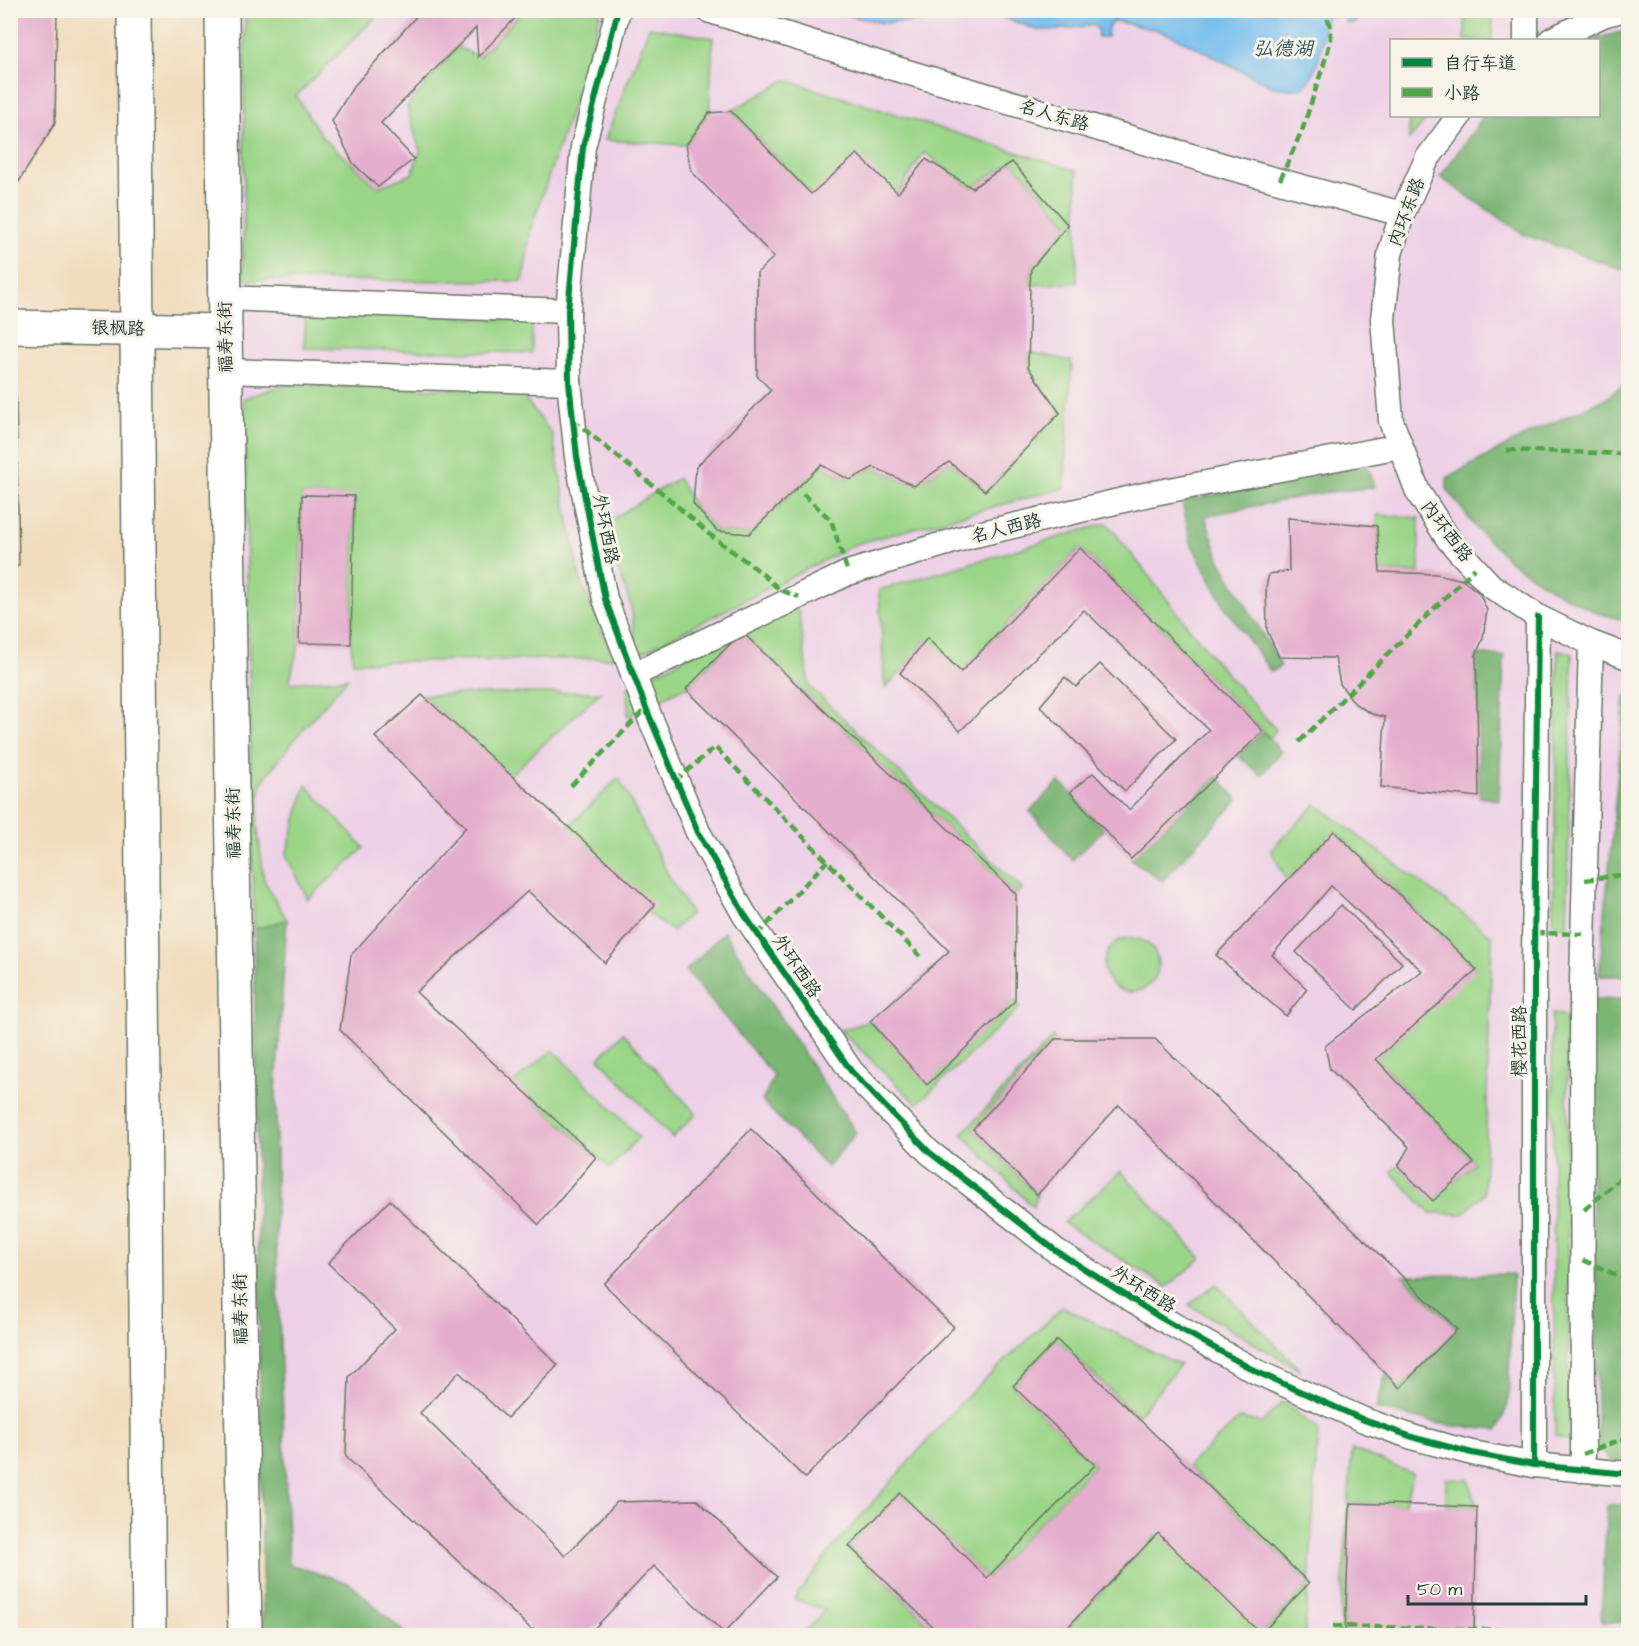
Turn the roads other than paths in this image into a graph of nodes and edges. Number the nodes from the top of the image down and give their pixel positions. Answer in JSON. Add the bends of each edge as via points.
{"nodes":[{"id":1,"x":134,"y":10,"type":"edge"},
{"id":2,"x":222,"y":10,"type":"edge"},
{"id":3,"x":618,"y":10,"type":"edge"},
{"id":4,"x":708,"y":10,"type":"edge"},
{"id":5,"x":1526,"y":10,"type":"edge"},
{"id":6,"x":1622,"y":10,"type":"edge"},
{"id":7,"x":1580,"y":18,"type":"edge"},
{"id":8,"x":1526,"y":39,"type":"edge"},
{"id":9,"x":1552,"y":39,"type":"edge"},
{"id":10,"x":1458,"y":117,"type":"edge"},
{"id":11,"x":1402,"y":214,"type":"junction"},
{"id":12,"x":224,"y":298,"type":"junction"},
{"id":13,"x":568,"y":310,"type":"junction"},
{"id":14,"x":1383,"y":319,"type":"joint"},
{"id":15,"x":10,"y":327,"type":"edge"},
{"id":16,"x":137,"y":328,"type":"junction"},
{"id":17,"x":225,"y":331,"type":"junction"},
{"id":18,"x":226,"y":371,"type":"junction"},
{"id":19,"x":569,"y":382,"type":"junction"},
{"id":20,"x":1400,"y":446,"type":"junction"},
{"id":21,"x":1538,"y":617,"type":"junction"},
{"id":22,"x":1591,"y":643,"type":"junction"},
{"id":23,"x":1629,"y":657,"type":"edge"},
{"id":24,"x":633,"y":675,"type":"junction"},
{"id":25,"x":1534,"y":1465,"type":"junction"},
{"id":26,"x":1581,"y":1470,"type":"junction"},
{"id":27,"x":1629,"y":1474,"type":"edge"},
{"id":28,"x":149,"y":1635,"type":"edge"},
{"id":29,"x":246,"y":1635,"type":"edge"}],
"edges":[{"from":1,"to":16,"type":"main road"},
{"from":2,"to":12,"type":"main road","name":"福寿东街"},
{"from":3,"to":13,"type":"street","name":"外环西路","via":[[583,147]]},
{"from":4,"to":11,"type":"street","name":"名人东路","via":[[890,67]]},
{"from":5,"to":8,"type":"street"},
{"from":6,"to":7,"type":"street"},
{"from":7,"to":9,"type":"street"},
{"from":10,"to":11,"type":"street","name":"内环东路","via":[[1427,159]]},
{"from":11,"to":14,"type":"street","name":"内环东路","via":[[1390,254]]},
{"from":12,"to":13,"type":"street"},
{"from":12,"to":17,"type":"main road","name":"福寿东街"},
{"from":13,"to":19,"type":"street","name":"外环西路"},
{"from":14,"to":20,"type":"street","name":"内环西路","via":[[1391,421]]},
{"from":15,"to":16,"type":"main road","name":"银枫路"},
{"from":16,"to":17,"type":"main road","name":"银枫路"},
{"from":16,"to":28,"type":"main road"},
{"from":17,"to":18,"type":"main road","name":"福寿东街"},
{"from":18,"to":19,"type":"street"},
{"from":18,"to":29,"type":"main road","name":"福寿东街"},
{"from":19,"to":24,"type":"street","name":"外环西路","via":[[577,457],[603,588]]},
{"from":20,"to":21,"type":"street","name":"内环西路","via":[[1418,492],[1449,540],[1491,586]]},
{"from":20,"to":24,"type":"street","name":"名人西路","via":[[1149,494],[969,536],[848,573]]},
{"from":21,"to":22,"type":"street","name":"内环西路"},
{"from":21,"to":25,"type":"street","name":"樱花西路"},
{"from":22,"to":23,"type":"street","name":"内环西路"},
{"from":22,"to":26,"type":"street","via":[[1582,981]]},
{"from":24,"to":25,"type":"street","name":"外环西路","via":[[698,832],[744,915],[851,1071],[929,1152],[1055,1250],[1161,1318],[1257,1372],[1364,1420],[1415,1438]]},
{"from":25,"to":26,"type":"street","name":"外环西路"},
{"from":26,"to":27,"type":"street","name":"外环西路"}]}
